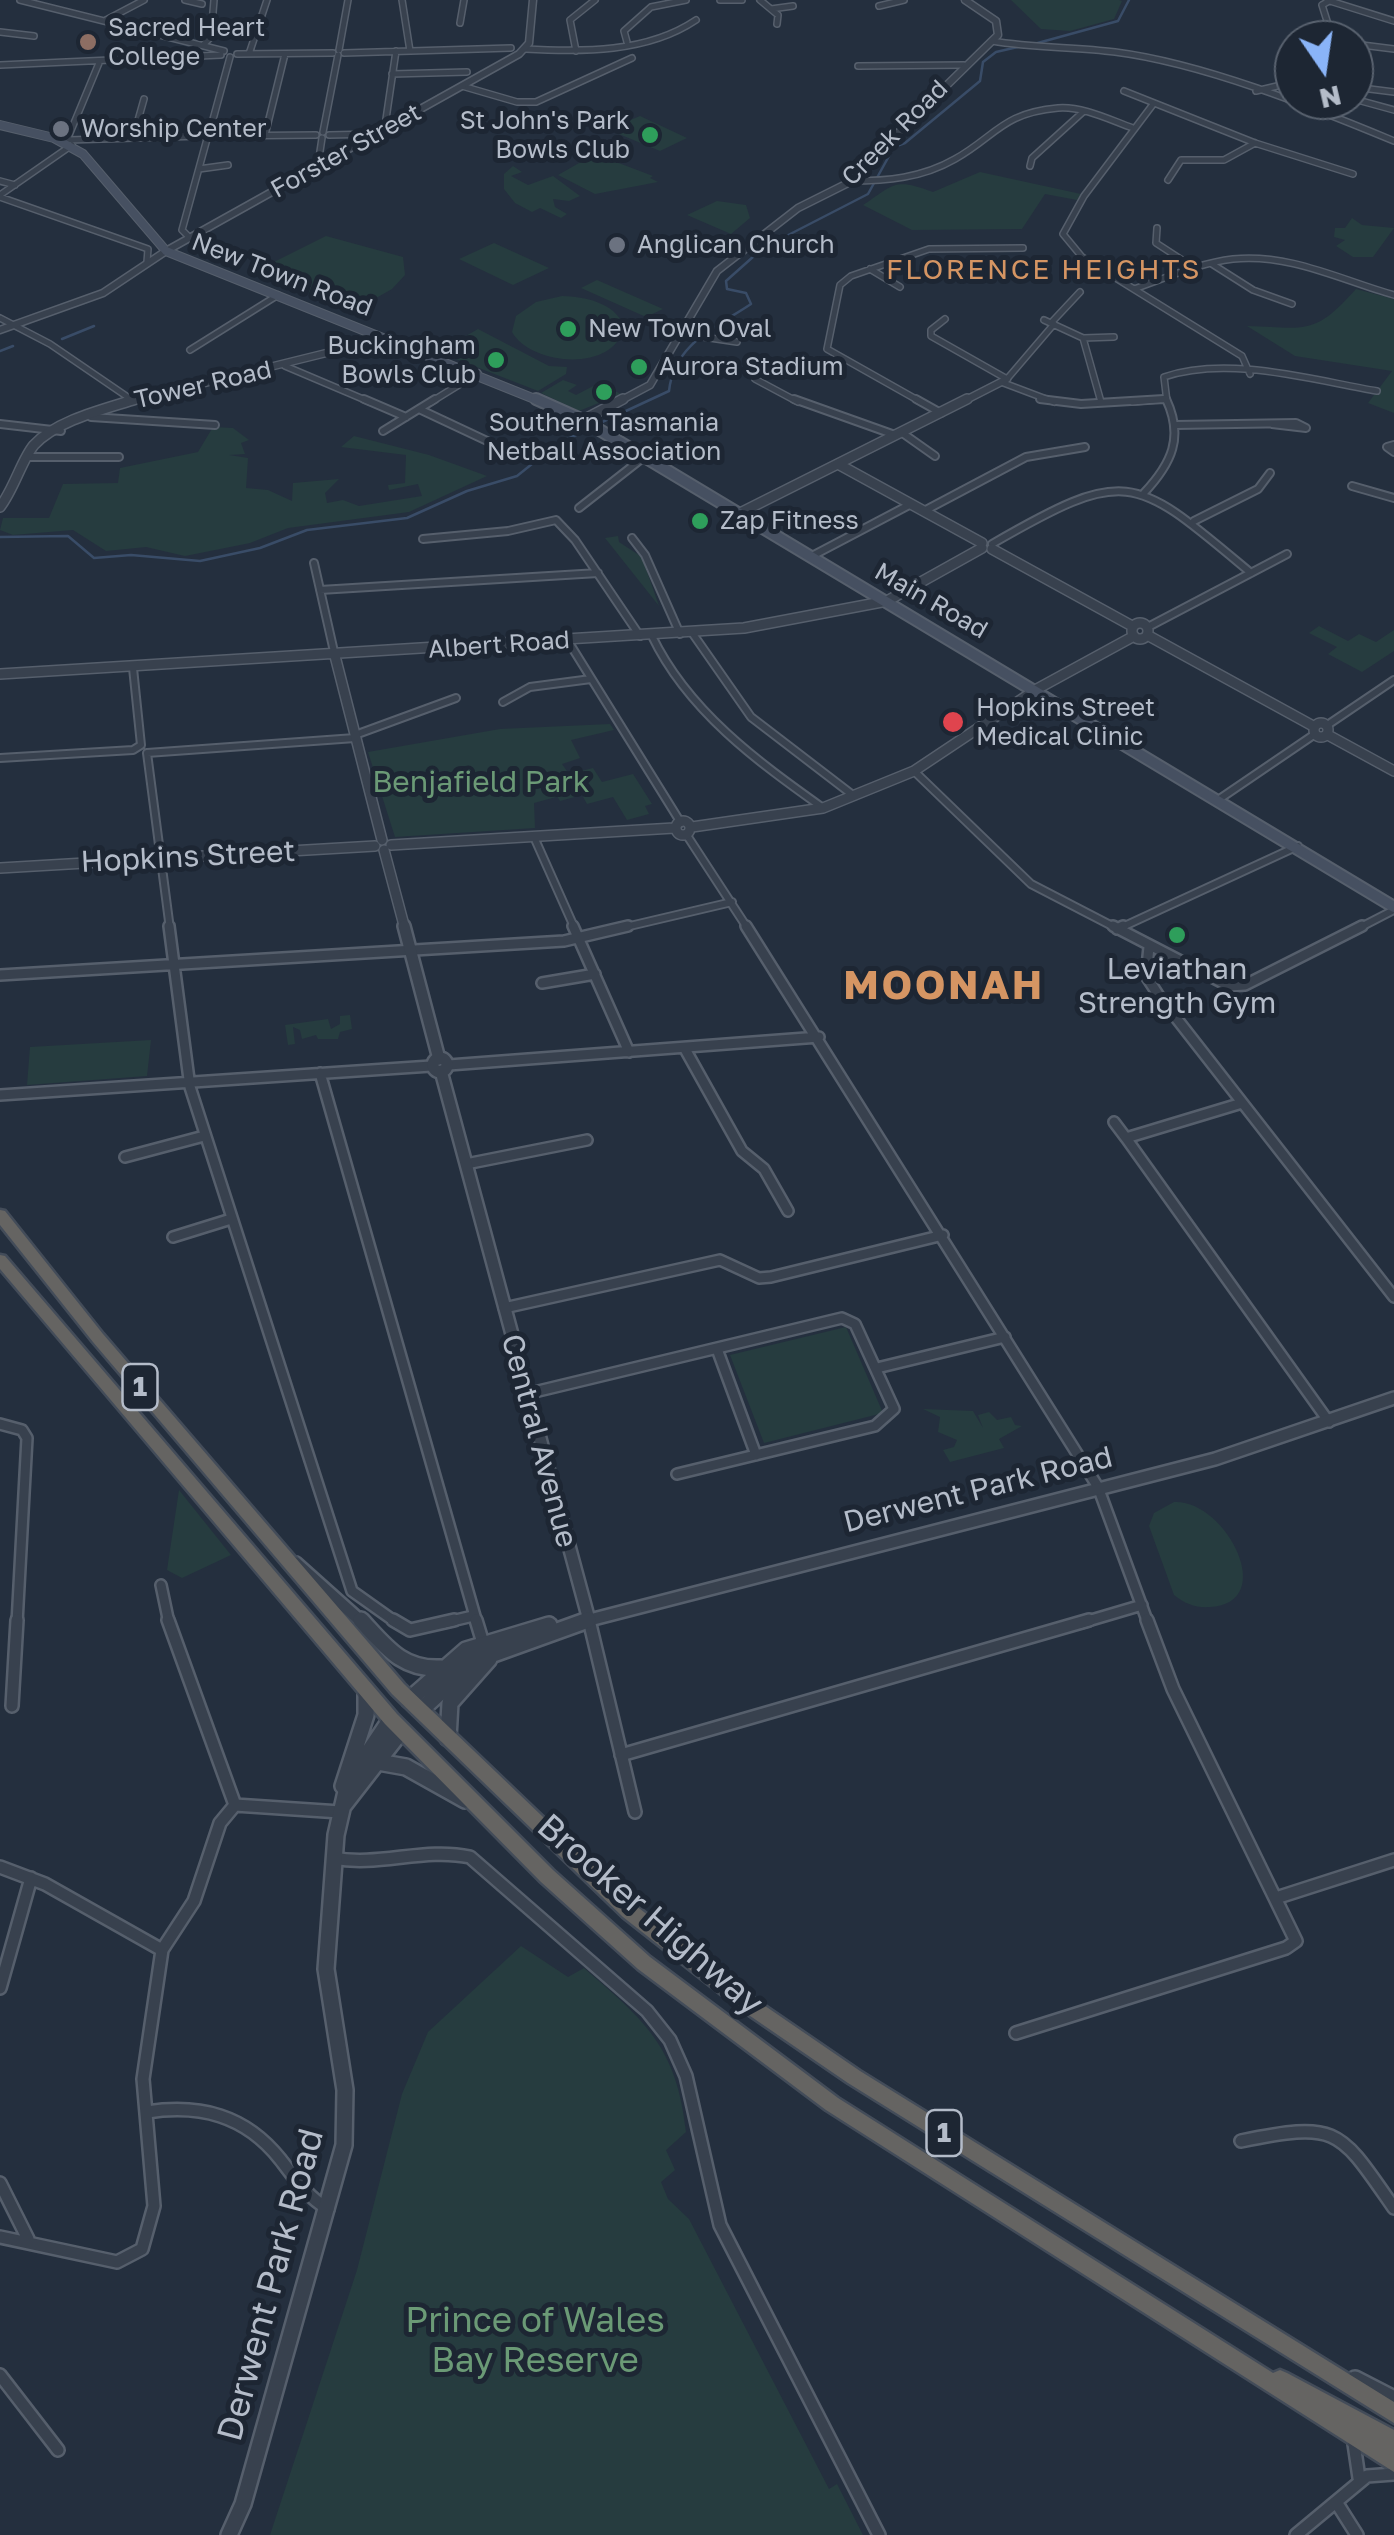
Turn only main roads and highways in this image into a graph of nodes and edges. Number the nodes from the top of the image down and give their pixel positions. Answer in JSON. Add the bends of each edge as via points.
{"nodes":[{"id":1,"x":0,"y":125,"type":"edge"},
{"id":2,"x":586,"y":422,"type":"joint"},
{"id":3,"x":1393,"y":911,"type":"edge"},
{"id":4,"x":0,"y":1215,"type":"edge"},
{"id":5,"x":0,"y":1260,"type":"edge"},
{"id":6,"x":415,"y":1705,"type":"junction"},
{"id":7,"x":397,"y":1724,"type":"junction"},
{"id":8,"x":1232,"y":2357,"type":"junction"},
{"id":9,"x":1394,"y":2414,"type":"edge"},
{"id":10,"x":1394,"y":2441,"type":"edge"},
{"id":11,"x":1394,"y":2462,"type":"edge"}],
"edges":[{"from":1,"to":2,"type":"main road","name":"New Town Road","via":[[70,140],[166,251]]},
{"from":2,"to":3,"type":"main road","name":"Main Road","via":[[1037,689]]},
{"from":4,"to":6,"type":"highway","name":"Brooker Highway","number":"1"},
{"from":5,"to":7,"type":"highway","name":"Brooker Highway","number":"1"},
{"from":6,"to":7,"type":"highway","name":"Derwent Park Road"},
{"from":6,"to":9,"type":"highway","name":"Brooker Highway","number":"1","via":[[629,1911],[746,2002],[854,2077]]},
{"from":7,"to":8,"type":"highway","name":"Brooker Highway","number":"1","via":[[644,1963],[743,2040],[832,2104]]},
{"from":8,"to":10,"type":"highway"},
{"from":8,"to":11,"type":"highway","name":"Brooker Highway","number":"1"}]}
